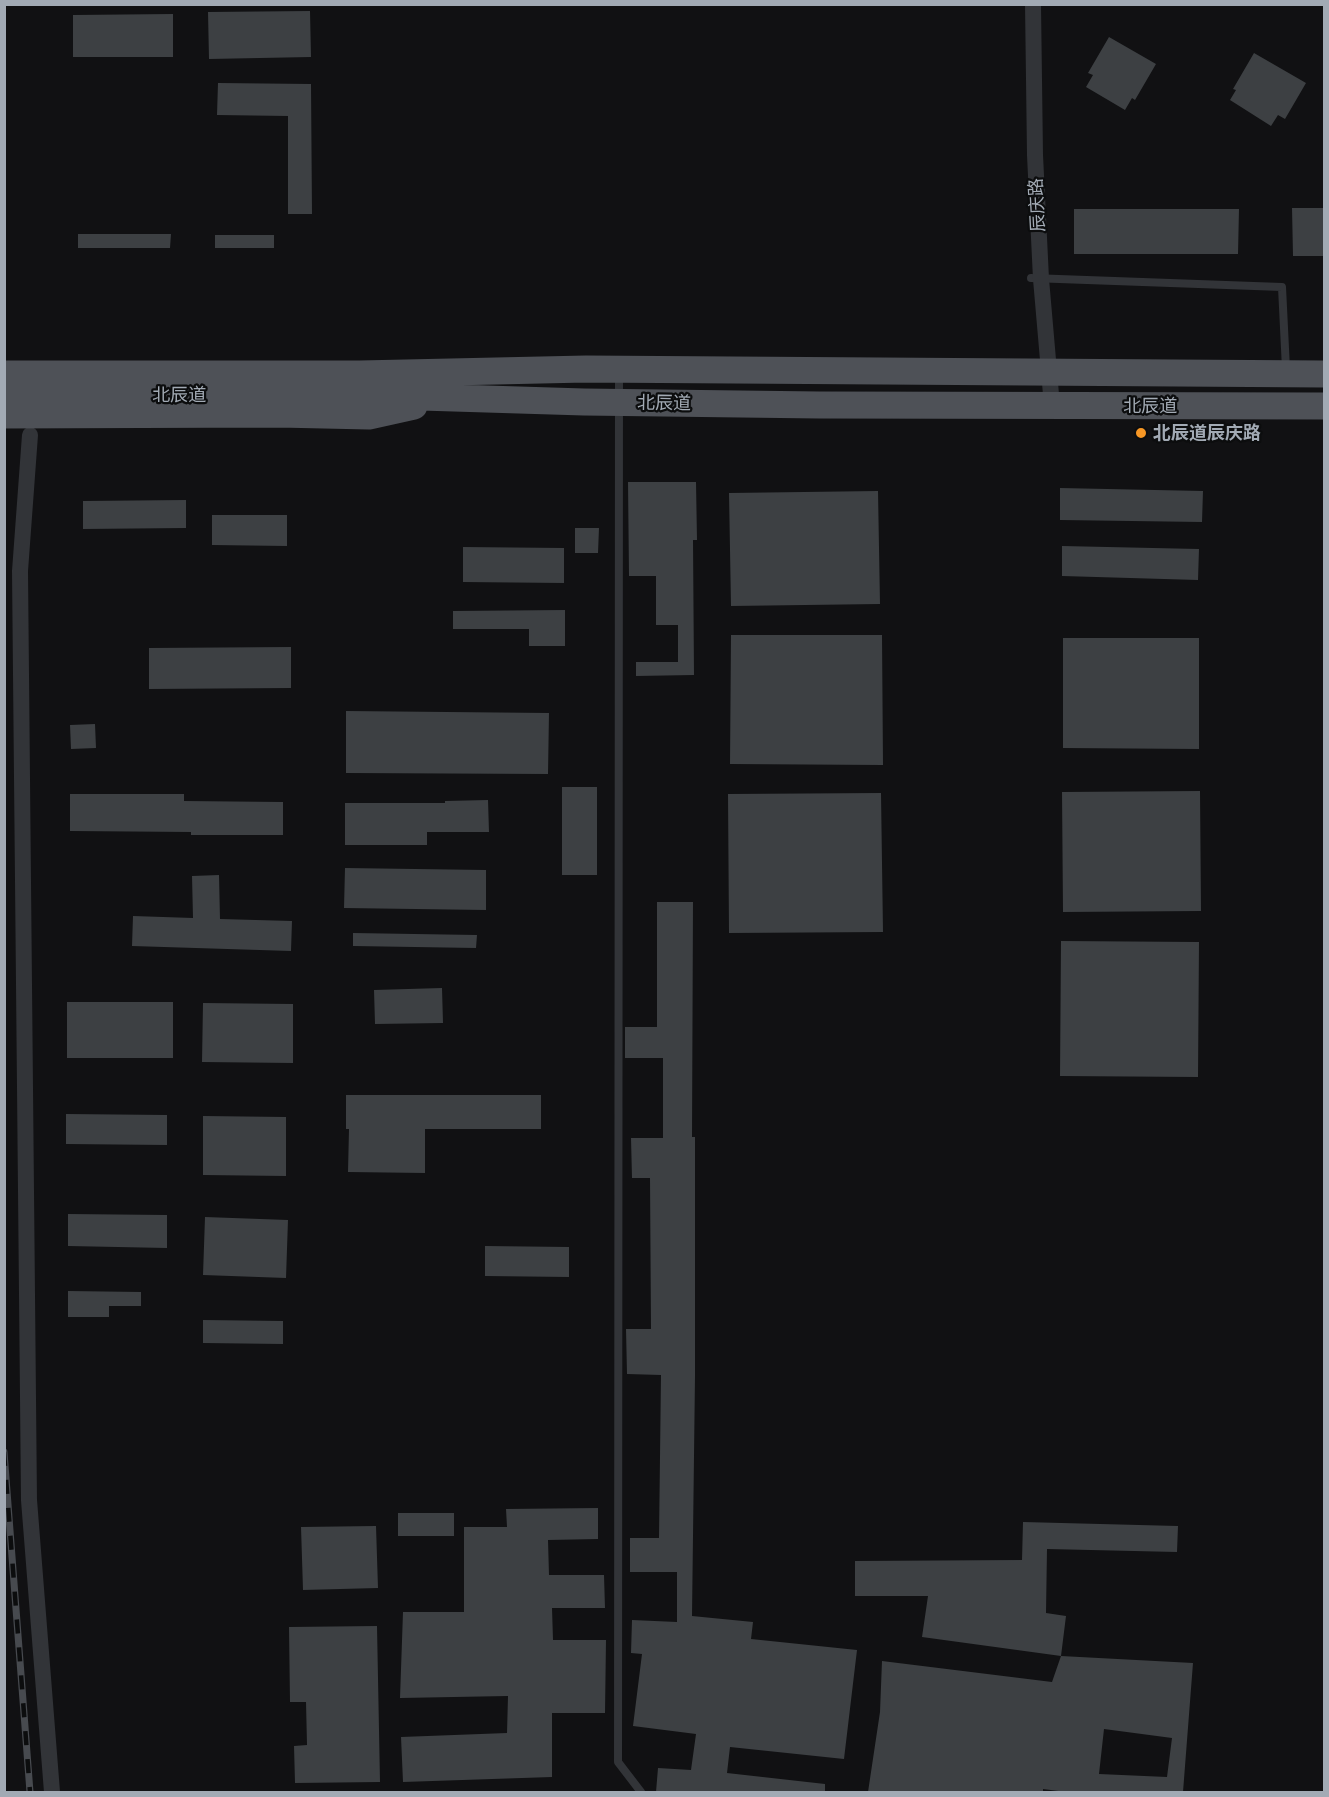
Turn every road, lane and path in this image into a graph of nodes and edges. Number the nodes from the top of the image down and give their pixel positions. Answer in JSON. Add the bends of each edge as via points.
{"nodes":[{"id":1,"x":1024,"y":4,"type":"edge"},
{"id":2,"x":1033,"y":4,"type":"edge"},
{"id":3,"x":1036,"y":279,"type":"junction"},
{"id":4,"x":4,"y":357,"type":"edge"},
{"id":5,"x":619,"y":370,"type":"junction"},
{"id":6,"x":1042,"y":372,"type":"junction"},
{"id":7,"x":4,"y":374,"type":"edge"},
{"id":8,"x":1286,"y":374,"type":"junction"},
{"id":9,"x":1324,"y":374,"type":"edge"},
{"id":10,"x":451,"y":385,"type":"junction"},
{"id":11,"x":4,"y":395,"type":"edge"},
{"id":12,"x":618,"y":402,"type":"junction"},
{"id":13,"x":1046,"y":406,"type":"junction"},
{"id":14,"x":1324,"y":406,"type":"edge"},
{"id":15,"x":4,"y":415,"type":"edge"},
{"id":16,"x":30,"y":435,"type":"dead end"},
{"id":17,"x":52,"y":1792,"type":"edge"},
{"id":18,"x":641,"y":1792,"type":"edge"}],
"edges":[{"from":1,"to":3,"type":"street","name":"辰庆路","via":[[1025,155]]},
{"from":2,"to":3,"type":"street","name":"辰庆路"},
{"from":3,"to":6,"type":"street","name":"辰庆路"},
{"from":3,"to":8,"type":"lane","via":[[1282,287]]},
{"from":4,"to":10,"type":"main road","via":[[363,356]]},
{"from":5,"to":6,"type":"main road","name":"北辰道"},
{"from":5,"to":10,"type":"main road","name":"北辰道"},
{"from":5,"to":12,"type":"lane"},
{"from":6,"to":8,"type":"main road","name":"北辰道"},
{"from":6,"to":13,"type":"street","name":"辰庆路"},
{"from":7,"to":10,"type":"main road","name":"北辰道"},
{"from":8,"to":9,"type":"main road","name":"北辰道"},
{"from":10,"to":11,"type":"main road","name":"北辰道","via":[[356,395]]},
{"from":10,"to":12,"type":"main road","name":"北辰道"},
{"from":10,"to":15,"type":"main road","via":[[369,416]]},
{"from":12,"to":13,"type":"main road","name":"北辰道"},
{"from":12,"to":18,"type":"lane","via":[[618,1762]]},
{"from":13,"to":14,"type":"main road","name":"北辰道"},
{"from":16,"to":17,"type":"street","via":[[20,571],[29,1500]]}]}
